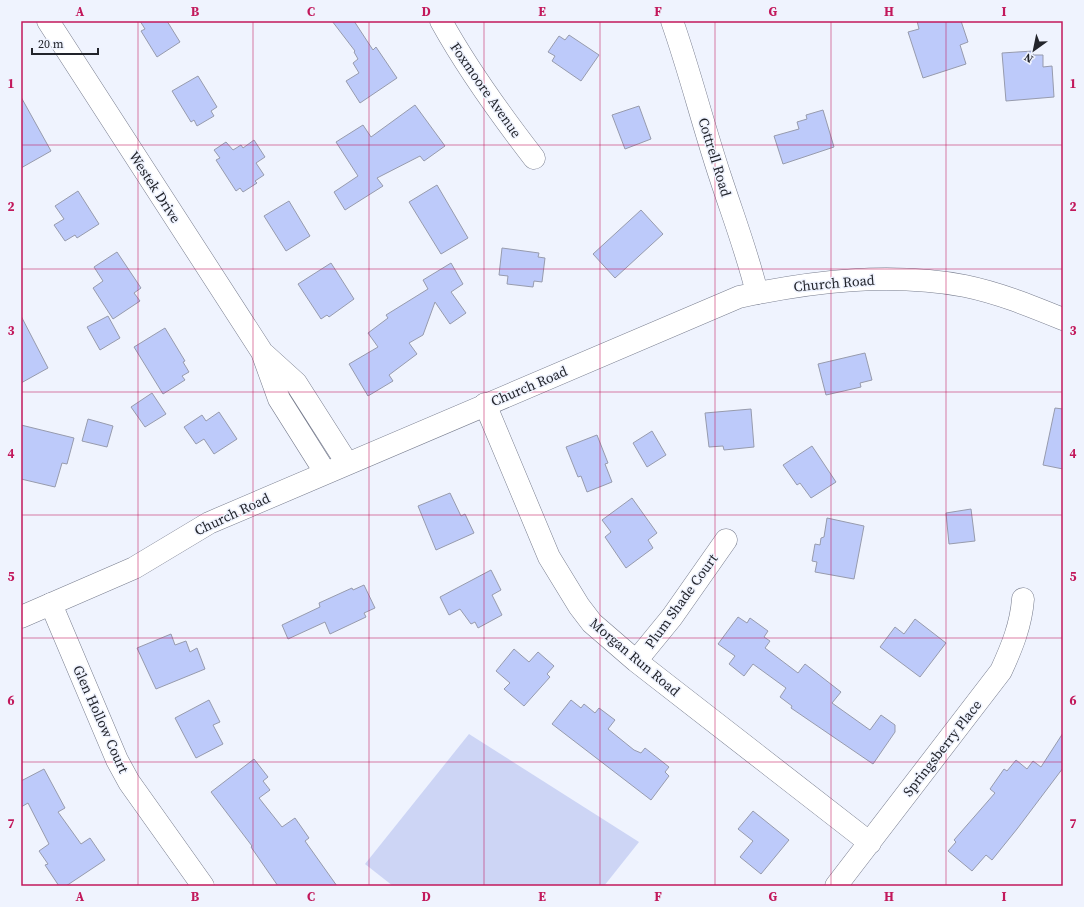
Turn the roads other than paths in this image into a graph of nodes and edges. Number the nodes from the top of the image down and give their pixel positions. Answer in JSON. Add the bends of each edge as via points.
{"nodes":[{"id":1,"x":48,"y":21,"type":"edge"},
{"id":2,"x":441,"y":21,"type":"edge"},
{"id":3,"x":672,"y":21,"type":"edge"},
{"id":4,"x":534,"y":158,"type":"dead end"},
{"id":5,"x":757,"y":293,"type":"junction"},
{"id":6,"x":1063,"y":319,"type":"edge"},
{"id":7,"x":262,"y":352,"type":"junction"},
{"id":8,"x":485,"y":404,"type":"junction"},
{"id":9,"x":347,"y":463,"type":"junction"},
{"id":10,"x":325,"y":472,"type":"junction"},
{"id":11,"x":726,"y":540,"type":"dead end"},
{"id":12,"x":1023,"y":599,"type":"dead end"},
{"id":13,"x":51,"y":604,"type":"junction"},
{"id":14,"x":21,"y":617,"type":"edge"},
{"id":15,"x":636,"y":661,"type":"junction"},
{"id":16,"x":870,"y":843,"type":"junction"},
{"id":17,"x":203,"y":886,"type":"edge"},
{"id":18,"x":836,"y":886,"type":"edge"}],
"edges":[{"from":1,"to":7,"type":"street","name":"Westek Drive"},
{"from":2,"to":4,"type":"street","name":"Foxmoore Avenue","via":[[456,50]]},
{"from":3,"to":5,"type":"street","name":"Cottrell Road","via":[[746,251]]},
{"from":5,"to":6,"type":"street","name":"Church Road","via":[[799,285],[869,279],[922,280],[966,287],[1016,300]]},
{"from":5,"to":8,"type":"street","name":"Church Road","via":[[739,296]]},
{"from":7,"to":9,"type":"street","name":"Westek Drive","via":[[296,383]]},
{"from":7,"to":10,"type":"street","name":"Westek Drive","via":[[279,399]]},
{"from":8,"to":9,"type":"street","name":"Church Road"},
{"from":8,"to":15,"type":"street","name":"Morgan Run Road","via":[[549,557],[592,623]]},
{"from":9,"to":10,"type":"street","name":"Church Road"},
{"from":10,"to":13,"type":"street","name":"Church Road","via":[[209,523],[134,568]]},
{"from":11,"to":15,"type":"street","name":"Plum Shade Court","via":[[672,617]]},
{"from":12,"to":16,"type":"street","name":"Springsberry Place","via":[[1015,640],[1001,671]]},
{"from":13,"to":14,"type":"street","name":"Church Road"},
{"from":13,"to":17,"type":"street","name":"Glen Hollow Court","via":[[117,760],[129,782]]},
{"from":15,"to":16,"type":"street","name":"Morgan Run Road"},
{"from":16,"to":18,"type":"street","name":"Springsberry Place"}]}
